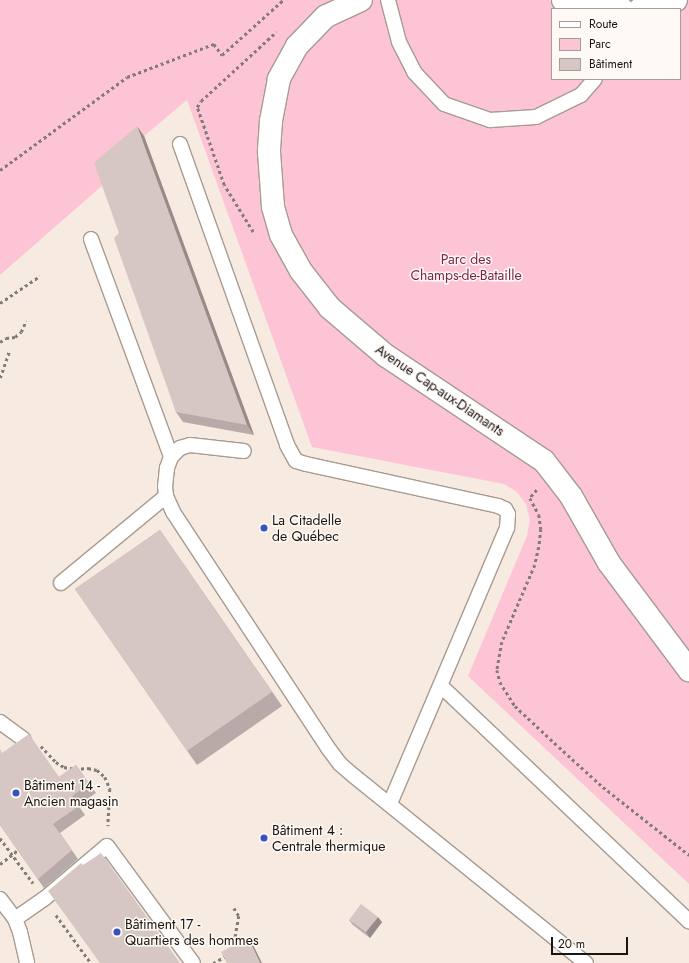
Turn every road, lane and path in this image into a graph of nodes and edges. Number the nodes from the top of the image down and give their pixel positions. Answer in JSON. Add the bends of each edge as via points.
{"nodes":[{"id":1,"x":283,"y":0,"type":"edge"},
{"id":2,"x":361,"y":0,"type":"edge"},
{"id":3,"x":388,"y":0,"type":"edge"},
{"id":4,"x":563,"y":0,"type":"edge"},
{"id":5,"x":676,"y":0,"type":"edge"},
{"id":6,"x":615,"y":8,"type":"edge"},
{"id":7,"x":644,"y":8,"type":"edge"},
{"id":8,"x":594,"y":80,"type":"edge"},
{"id":9,"x":180,"y":144,"type":"dead end"},
{"id":10,"x":0,"y":170,"type":"edge"},
{"id":11,"x":91,"y":239,"type":"dead end"},
{"id":12,"x":40,"y":276,"type":"dead end"},
{"id":13,"x":0,"y":303,"type":"edge"},
{"id":14,"x":26,"y":321,"type":"dead end"},
{"id":15,"x":0,"y":342,"type":"edge"},
{"id":16,"x":9,"y":352,"type":"dead end"},
{"id":17,"x":0,"y":378,"type":"edge"},
{"id":18,"x":244,"y":451,"type":"dead end"},
{"id":19,"x":171,"y":457,"type":"junction"},
{"id":20,"x":541,"y":486,"type":"dead end"},
{"id":21,"x":166,"y":496,"type":"junction"},
{"id":22,"x":62,"y":583,"type":"dead end"},
{"id":23,"x":689,"y":670,"type":"edge"},
{"id":24,"x":441,"y":686,"type":"junction"},
{"id":25,"x":0,"y":722,"type":"edge"},
{"id":26,"x":23,"y":739,"type":"joint"},
{"id":27,"x":390,"y":804,"type":"junction"},
{"id":28,"x":107,"y":846,"type":"junction"},
{"id":29,"x":18,"y":850,"type":"edge"},
{"id":30,"x":689,"y":855,"type":"edge"},
{"id":31,"x":0,"y":864,"type":"edge"},
{"id":32,"x":0,"y":899,"type":"edge"},
{"id":33,"x":234,"y":908,"type":"dead end"},
{"id":34,"x":14,"y":918,"type":"junction"},
{"id":35,"x":689,"y":921,"type":"edge"},
{"id":36,"x":235,"y":951,"type":"edge"},
{"id":37,"x":228,"y":955,"type":"edge"},
{"id":38,"x":215,"y":962,"type":"dead end"},
{"id":39,"x":27,"y":963,"type":"edge"},
{"id":40,"x":193,"y":963,"type":"edge"},
{"id":41,"x":586,"y":963,"type":"edge"}],
"edges":[{"from":1,"to":10,"type":"path","via":[[222,55],[214,44],[127,77]]},
{"from":2,"to":23,"type":"street","name":"Avenue Cap-aux-Diamants","via":[[326,16],[297,46],[279,79],[271,121],[269,152],[272,207],[281,235],[301,271],[330,308],[385,355],[544,461],[571,496],[609,563]]},
{"from":3,"to":8,"type":"lane","via":[[399,42],[414,72],[444,104],[490,120],[536,117],[581,95]]},
{"from":4,"to":6,"type":"street"},
{"from":5,"to":7,"type":"street"},
{"from":9,"to":24,"type":"lane","via":[[287,445],[296,461],[498,506],[505,509],[508,514],[507,528]]},
{"from":11,"to":19,"type":"lane"},
{"from":12,"to":13,"type":"path"},
{"from":14,"to":15,"type":"path","via":[[21,332],[15,337]]},
{"from":16,"to":17,"type":"path"},
{"from":18,"to":19,"type":"lane","via":[[190,445],[180,448]]},
{"from":19,"to":21,"type":"lane","via":[[165,480]]},
{"from":20,"to":30,"type":"path","via":[[530,498],[539,515],[539,547],[535,565],[502,642],[498,670],[500,682],[515,706],[559,747],[603,787]]},
{"from":21,"to":22,"type":"lane"},
{"from":21,"to":27,"type":"lane","via":[[197,551],[328,748],[349,772]]},
{"from":24,"to":27,"type":"lane"},
{"from":24,"to":35,"type":"lane"},
{"from":25,"to":26,"type":"lane"},
{"from":26,"to":28,"type":"path","via":[[37,741],[64,767],[97,770],[105,777],[110,789]]},
{"from":27,"to":41,"type":"lane"},
{"from":28,"to":34,"type":"lane","via":[[44,898]]},
{"from":28,"to":40,"type":"lane"},
{"from":29,"to":31,"type":"path"},
{"from":32,"to":34,"type":"lane"},
{"from":33,"to":36,"type":"path","via":[[239,916]]},
{"from":34,"to":39,"type":"lane"},
{"from":37,"to":38,"type":"path"}]}
